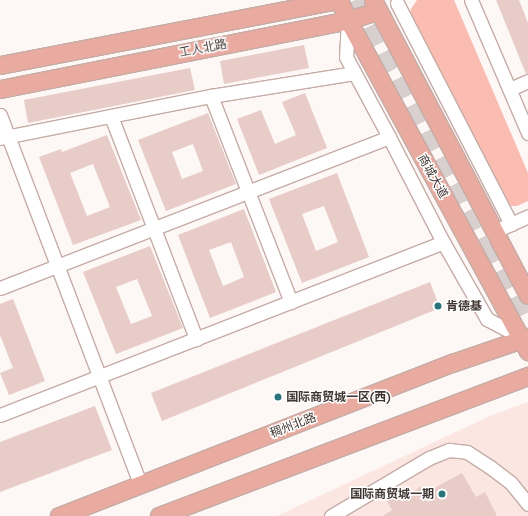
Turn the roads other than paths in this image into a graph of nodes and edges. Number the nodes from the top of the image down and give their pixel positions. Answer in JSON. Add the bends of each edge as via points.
{"nodes":[{"id":1,"x":338,"y":0,"type":"edge"},
{"id":2,"x":471,"y":0,"type":"edge"},
{"id":3,"x":400,"y":2,"type":"edge"},
{"id":4,"x":376,"y":6,"type":"edge"},
{"id":5,"x":348,"y":20,"type":"junction"},
{"id":6,"x":0,"y":65,"type":"edge"},
{"id":7,"x":354,"y":73,"type":"junction"},
{"id":8,"x":528,"y":81,"type":"edge"},
{"id":9,"x":510,"y":88,"type":"junction"},
{"id":10,"x":0,"y":89,"type":"edge"},
{"id":11,"x":211,"y":96,"type":"junction"},
{"id":12,"x":0,"y":115,"type":"edge"},
{"id":13,"x":111,"y":116,"type":"junction"},
{"id":14,"x":528,"y":133,"type":"edge"},
{"id":15,"x":4,"y":137,"type":"edge"},
{"id":16,"x":390,"y":137,"type":"junction"},
{"id":17,"x":248,"y":192,"type":"junction"},
{"id":18,"x":528,"y":216,"type":"edge"},
{"id":19,"x":511,"y":224,"type":"junction"},
{"id":20,"x":154,"y":228,"type":"junction"},
{"id":21,"x":495,"y":231,"type":"junction"},
{"id":22,"x":443,"y":242,"type":"junction"},
{"id":23,"x":57,"y":266,"type":"junction"},
{"id":24,"x":0,"y":288,"type":"edge"},
{"id":25,"x":528,"y":295,"type":"edge"},
{"id":26,"x":291,"y":302,"type":"junction"},
{"id":27,"x":196,"y":339,"type":"junction"},
{"id":28,"x":526,"y":342,"type":"edge"},
{"id":29,"x":528,"y":376,"type":"edge"},
{"id":30,"x":99,"y":377,"type":"junction"},
{"id":31,"x":0,"y":415,"type":"edge"},
{"id":32,"x":140,"y":484,"type":"junction"},
{"id":33,"x":528,"y":504,"type":"edge"},
{"id":34,"x":59,"y":516,"type":"edge"},
{"id":35,"x":159,"y":516,"type":"edge"},
{"id":36,"x":331,"y":516,"type":"edge"}],
"edges":[{"from":1,"to":5,"type":"main road","name":"商城大道"},
{"from":1,"to":6,"type":"main road","name":"工人北路"},
{"from":2,"to":9,"type":"street"},
{"from":3,"to":4,"type":"street","name":"工人北路"},
{"from":3,"to":19,"type":"street"},
{"from":4,"to":5,"type":"main road","name":"工人北路"},
{"from":4,"to":21,"type":"main road"},
{"from":5,"to":7,"type":"street","via":[[346,58]]},
{"from":5,"to":10,"type":"main road","name":"工人北路"},
{"from":5,"to":28,"type":"main road","name":"商城大道"},
{"from":7,"to":11,"type":"street"},
{"from":7,"to":16,"type":"street"},
{"from":8,"to":9,"type":"street"},
{"from":9,"to":14,"type":"street"},
{"from":11,"to":13,"type":"street"},
{"from":11,"to":17,"type":"street"},
{"from":12,"to":15,"type":"street"},
{"from":13,"to":15,"type":"street"},
{"from":13,"to":20,"type":"street"},
{"from":15,"to":23,"type":"street"},
{"from":16,"to":17,"type":"street"},
{"from":16,"to":22,"type":"street"},
{"from":17,"to":20,"type":"street"},
{"from":17,"to":26,"type":"street"},
{"from":18,"to":19,"type":"street"},
{"from":19,"to":21,"type":"street"},
{"from":20,"to":23,"type":"street"},
{"from":20,"to":27,"type":"street"},
{"from":21,"to":25,"type":"main road"},
{"from":22,"to":26,"type":"street"},
{"from":22,"to":28,"type":"street","via":[[487,319]]},
{"from":23,"to":24,"type":"street"},
{"from":23,"to":30,"type":"street"},
{"from":26,"to":27,"type":"street"},
{"from":27,"to":30,"type":"street"},
{"from":28,"to":32,"type":"main road","name":"稠州北路","via":[[444,366]]},
{"from":29,"to":35,"type":"main road"},
{"from":30,"to":31,"type":"street"},
{"from":30,"to":32,"type":"street"},
{"from":32,"to":34,"type":"main road","name":"稠州北路"},
{"from":33,"to":36,"type":"street","via":[[511,483],[490,466],[467,452],[448,450],[429,458]]}]}
